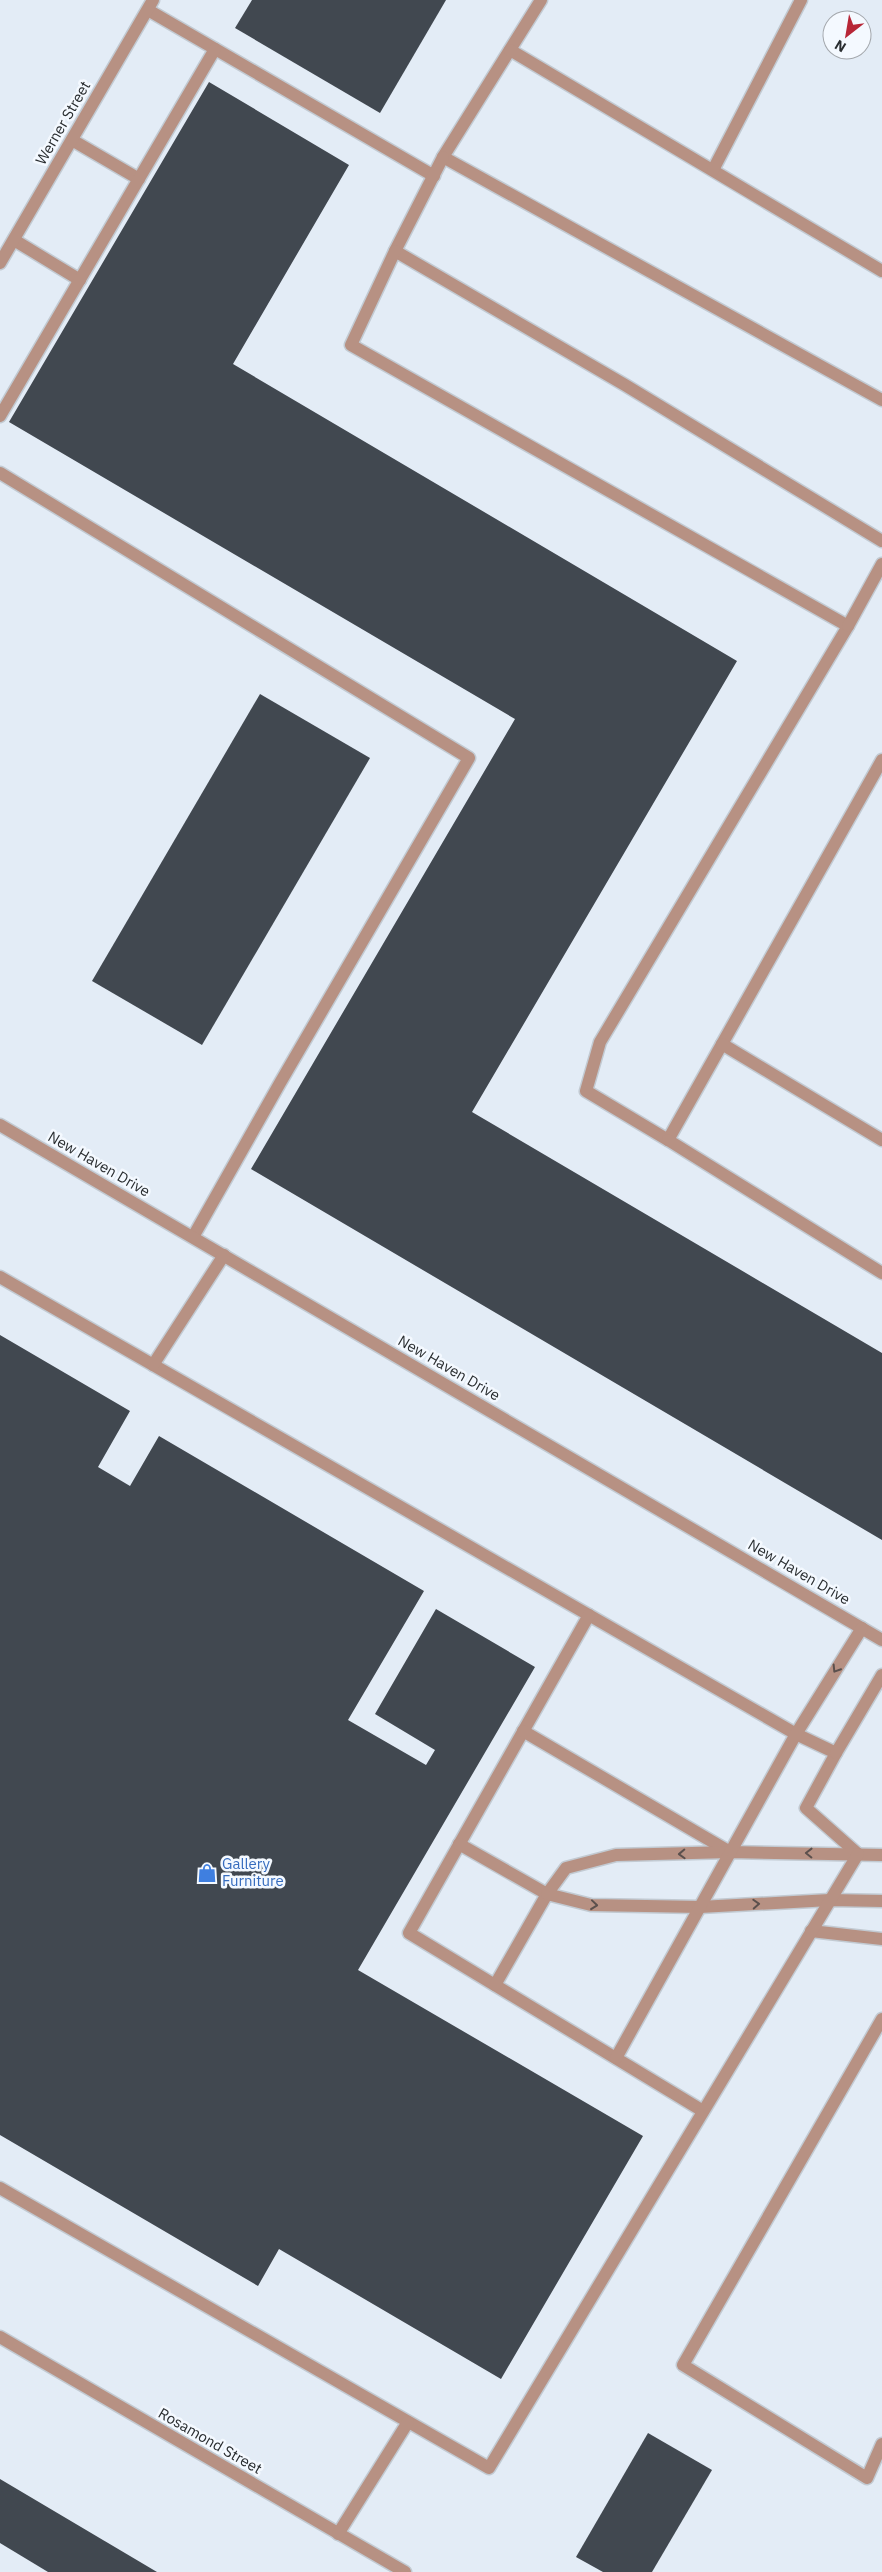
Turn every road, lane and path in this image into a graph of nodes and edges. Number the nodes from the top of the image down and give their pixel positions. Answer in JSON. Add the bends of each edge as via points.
{"nodes":[{"id":1,"x":541,"y":0,"type":"edge"},
{"id":2,"x":801,"y":0,"type":"edge"},
{"id":3,"x":150,"y":5,"type":"edge"},
{"id":4,"x":215,"y":49,"type":"junction"},
{"id":5,"x":510,"y":50,"type":"junction"},
{"id":6,"x":72,"y":140,"type":"junction"},
{"id":7,"x":443,"y":156,"type":"junction"},
{"id":8,"x":713,"y":170,"type":"junction"},
{"id":9,"x":434,"y":176,"type":"junction"},
{"id":10,"x":139,"y":179,"type":"junction"},
{"id":11,"x":14,"y":240,"type":"junction"},
{"id":12,"x":395,"y":251,"type":"junction"},
{"id":13,"x":0,"y":263,"type":"edge"},
{"id":14,"x":882,"y":271,"type":"edge"},
{"id":15,"x":80,"y":280,"type":"junction"},
{"id":16,"x":882,"y":400,"type":"edge"},
{"id":17,"x":0,"y":416,"type":"edge"},
{"id":18,"x":0,"y":473,"type":"edge"},
{"id":19,"x":882,"y":541,"type":"edge"},
{"id":20,"x":882,"y":564,"type":"edge"},
{"id":21,"x":848,"y":626,"type":"junction"},
{"id":22,"x":882,"y":760,"type":"edge"},
{"id":23,"x":722,"y":1044,"type":"junction"},
{"id":24,"x":0,"y":1125,"type":"edge"},
{"id":25,"x":668,"y":1140,"type":"junction"},
{"id":26,"x":882,"y":1140,"type":"edge"},
{"id":27,"x":193,"y":1237,"type":"junction"},
{"id":28,"x":224,"y":1255,"type":"junction"},
{"id":29,"x":882,"y":1273,"type":"edge"},
{"id":30,"x":0,"y":1276,"type":"edge"},
{"id":31,"x":153,"y":1365,"type":"junction"},
{"id":32,"x":589,"y":1615,"type":"junction"},
{"id":33,"x":862,"y":1628,"type":"junction"},
{"id":34,"x":882,"y":1640,"type":"edge"},
{"id":35,"x":882,"y":1676,"type":"edge"},
{"id":36,"x":523,"y":1732,"type":"junction"},
{"id":37,"x":796,"y":1734,"type":"junction"},
{"id":38,"x":836,"y":1753,"type":"junction"},
{"id":39,"x":459,"y":1844,"type":"junction"},
{"id":40,"x":730,"y":1852,"type":"junction"},
{"id":41,"x":858,"y":1854,"type":"junction"},
{"id":42,"x":882,"y":1855,"type":"edge"},
{"id":43,"x":546,"y":1894,"type":"junction"},
{"id":44,"x":830,"y":1900,"type":"junction"},
{"id":45,"x":882,"y":1901,"type":"edge"},
{"id":46,"x":700,"y":1906,"type":"junction"},
{"id":47,"x":811,"y":1931,"type":"junction"},
{"id":48,"x":882,"y":1939,"type":"edge"},
{"id":49,"x":495,"y":1985,"type":"junction"},
{"id":50,"x":882,"y":2019,"type":"edge"},
{"id":51,"x":616,"y":2058,"type":"junction"},
{"id":52,"x":703,"y":2111,"type":"junction"},
{"id":53,"x":1,"y":2192,"type":"edge"},
{"id":54,"x":0,"y":2337,"type":"edge"},
{"id":55,"x":408,"y":2422,"type":"junction"},
{"id":56,"x":882,"y":2444,"type":"edge"},
{"id":57,"x":338,"y":2534,"type":"junction"},
{"id":58,"x":383,"y":2567,"type":"edge"},
{"id":59,"x":405,"y":2572,"type":"edge"}],
"edges":[{"from":1,"to":5,"type":"street"},
{"from":2,"to":8,"type":"street"},
{"from":3,"to":4,"type":"street"},
{"from":3,"to":6,"type":"street","name":"Werner Street"},
{"from":4,"to":9,"type":"street"},
{"from":4,"to":10,"type":"street"},
{"from":5,"to":7,"type":"street"},
{"from":5,"to":8,"type":"street"},
{"from":6,"to":10,"type":"street"},
{"from":6,"to":11,"type":"street","name":"Werner Street"},
{"from":7,"to":9,"type":"street"},
{"from":7,"to":16,"type":"street"},
{"from":8,"to":14,"type":"street"},
{"from":9,"to":12,"type":"street"},
{"from":10,"to":15,"type":"street"},
{"from":11,"to":13,"type":"street","name":"Werner Street"},
{"from":11,"to":15,"type":"street"},
{"from":12,"to":19,"type":"street","via":[[625,385]]},
{"from":12,"to":21,"type":"street","via":[[351,345]]},
{"from":15,"to":17,"type":"street"},
{"from":18,"to":27,"type":"street","via":[[469,758]]},
{"from":20,"to":21,"type":"street"},
{"from":21,"to":25,"type":"street","via":[[600,1042],[586,1090]]},
{"from":22,"to":23,"type":"street"},
{"from":23,"to":25,"type":"street"},
{"from":23,"to":26,"type":"street"},
{"from":24,"to":27,"type":"street","name":"New Haven Drive"},
{"from":25,"to":29,"type":"street"},
{"from":27,"to":28,"type":"street","name":"New Haven Drive"},
{"from":28,"to":31,"type":"street"},
{"from":28,"to":33,"type":"street","name":"New Haven Drive"},
{"from":30,"to":31,"type":"street"},
{"from":31,"to":32,"type":"street"},
{"from":32,"to":36,"type":"street"},
{"from":32,"to":37,"type":"street"},
{"from":33,"to":34,"type":"street","name":"New Haven Drive"},
{"from":33,"to":37,"type":"street","one_way":true},
{"from":35,"to":38,"type":"street"},
{"from":36,"to":39,"type":"street"},
{"from":36,"to":40,"type":"street"},
{"from":37,"to":38,"type":"street"},
{"from":37,"to":40,"type":"street"},
{"from":38,"to":41,"type":"street","via":[[806,1808]]},
{"from":39,"to":43,"type":"street"},
{"from":39,"to":49,"type":"street","via":[[409,1933]]},
{"from":41,"to":40,"type":"street","one_way":true},
{"from":40,"to":43,"type":"street","one_way":true,"via":[[616,1855],[566,1868]]},
{"from":40,"to":46,"type":"street"},
{"from":41,"to":42,"type":"street"},
{"from":41,"to":44,"type":"street"},
{"from":43,"to":46,"type":"street","one_way":true,"via":[[592,1906]]},
{"from":43,"to":49,"type":"street"},
{"from":44,"to":45,"type":"street"},
{"from":46,"to":44,"type":"street","one_way":true},
{"from":44,"to":47,"type":"street"},
{"from":46,"to":51,"type":"street"},
{"from":47,"to":48,"type":"street"},
{"from":47,"to":52,"type":"street"},
{"from":49,"to":51,"type":"street"},
{"from":50,"to":56,"type":"street","via":[[683,2364],[867,2478]]},
{"from":51,"to":52,"type":"street"},
{"from":52,"to":55,"type":"street","via":[[489,2468]]},
{"from":53,"to":55,"type":"street"},
{"from":54,"to":57,"type":"street","name":"Rosamond Street"},
{"from":55,"to":57,"type":"street"},
{"from":57,"to":58,"type":"street","name":"Rosamond Street"},
{"from":58,"to":59,"type":"street","name":"Rosamond Street"}]}
